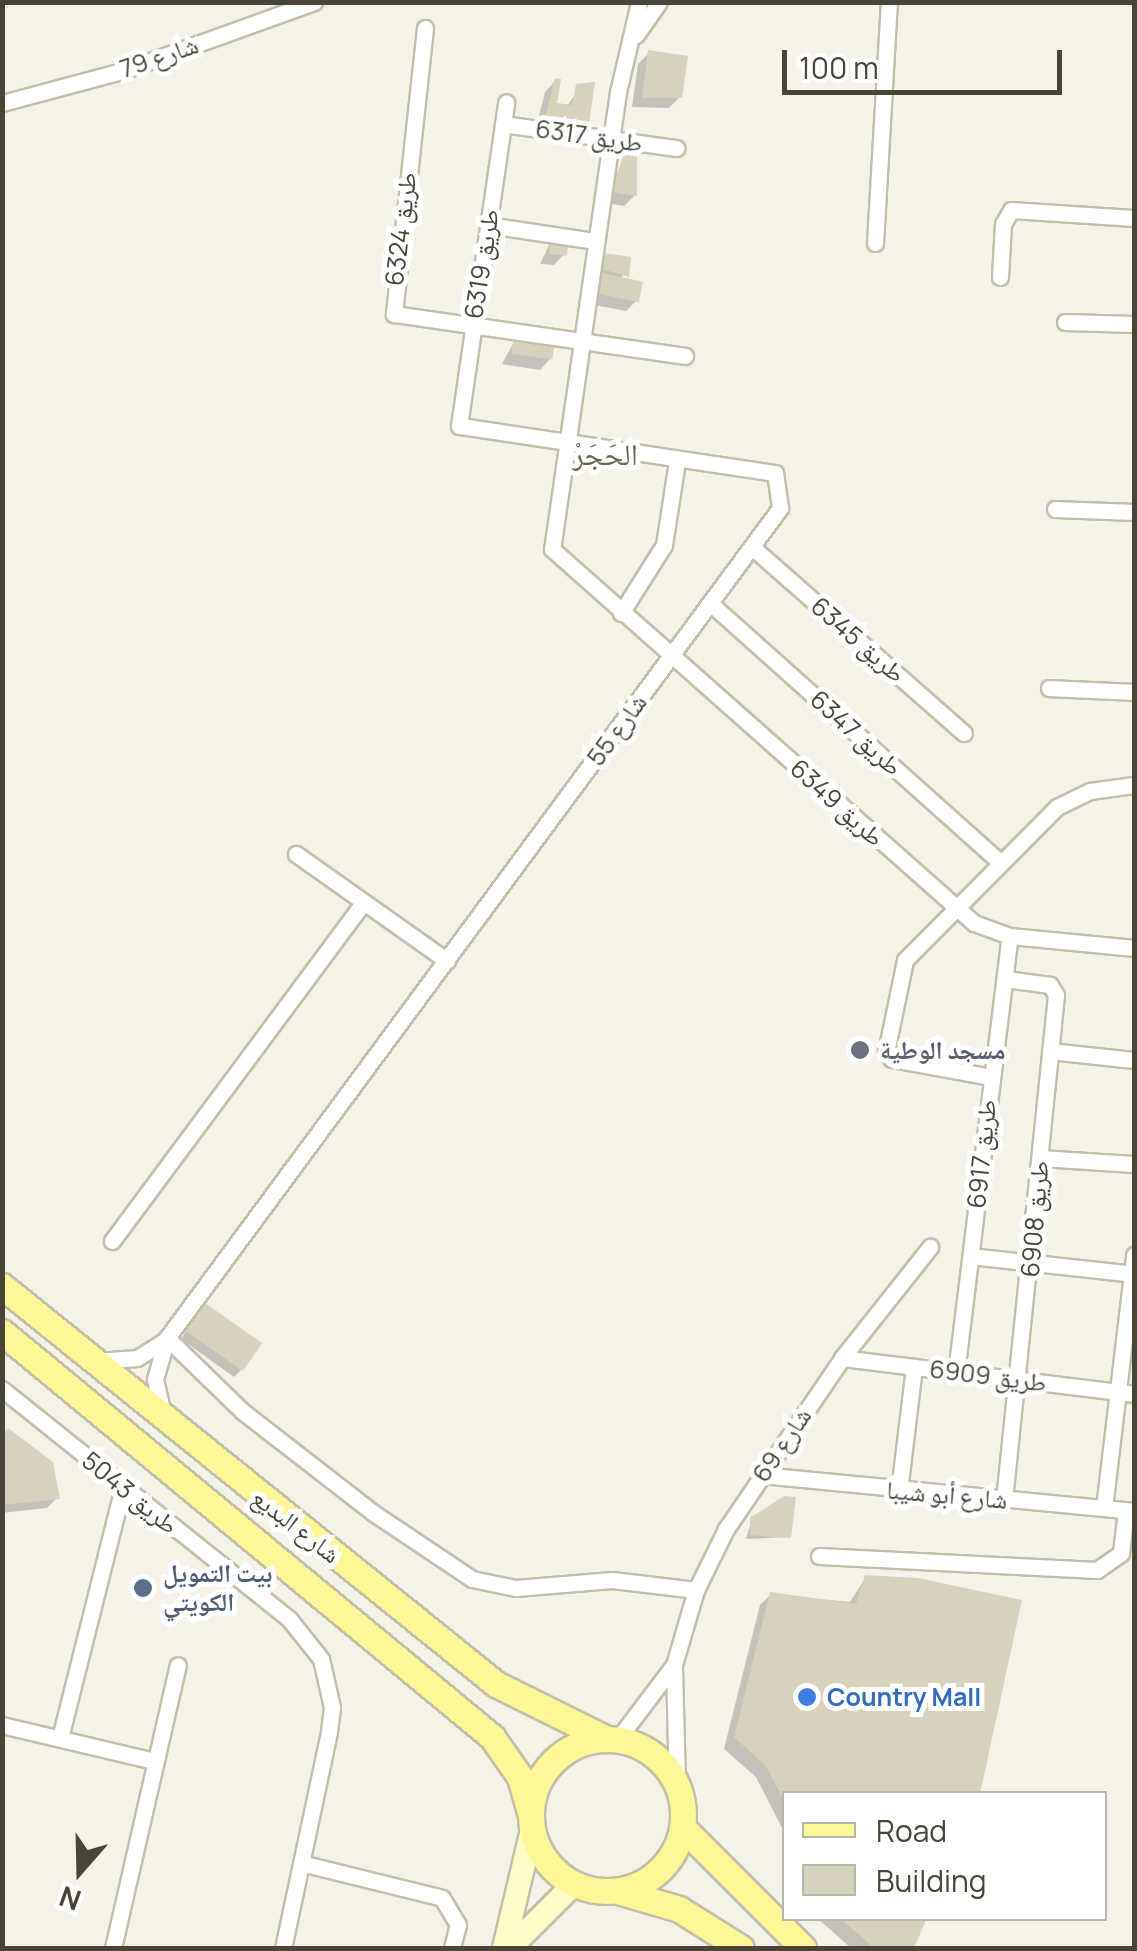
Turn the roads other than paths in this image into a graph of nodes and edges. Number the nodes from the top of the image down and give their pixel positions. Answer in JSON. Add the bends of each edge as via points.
{"nodes":[{"id":1,"x":314,"y":2,"type":"edge"},
{"id":2,"x":639,"y":2,"type":"edge"},
{"id":3,"x":659,"y":2,"type":"edge"},
{"id":4,"x":889,"y":2,"type":"edge"},
{"id":5,"x":425,"y":28,"type":"dead end"},
{"id":6,"x":627,"y":52,"type":"junction"},
{"id":7,"x":506,"y":102,"type":"dead end"},
{"id":8,"x":2,"y":103,"type":"edge"},
{"id":9,"x":503,"y":124,"type":"junction"},
{"id":10,"x":610,"y":139,"type":"junction"},
{"id":11,"x":676,"y":148,"type":"dead end"},
{"id":12,"x":1134,"y":218,"type":"edge"},
{"id":13,"x":488,"y":226,"type":"junction"},
{"id":14,"x":594,"y":241,"type":"junction"},
{"id":15,"x":875,"y":243,"type":"dead end"},
{"id":16,"x":1000,"y":277,"type":"dead end"},
{"id":17,"x":1065,"y":322,"type":"dead end"},
{"id":18,"x":1134,"y":324,"type":"edge"},
{"id":19,"x":472,"y":330,"type":"junction"},
{"id":20,"x":580,"y":343,"type":"junction"},
{"id":21,"x":686,"y":356,"type":"dead end"},
{"id":22,"x":567,"y":445,"type":"junction"},
{"id":23,"x":677,"y":461,"type":"junction"},
{"id":24,"x":1055,"y":509,"type":"dead end"},
{"id":25,"x":1134,"y":512,"type":"edge"},
{"id":26,"x":752,"y":547,"type":"junction"},
{"id":27,"x":710,"y":603,"type":"junction"},
{"id":28,"x":621,"y":613,"type":"junction"},
{"id":29,"x":671,"y":656,"type":"junction"},
{"id":30,"x":1049,"y":688,"type":"dead end"},
{"id":31,"x":1134,"y":692,"type":"edge"},
{"id":32,"x":964,"y":733,"type":"dead end"},
{"id":33,"x":1134,"y":785,"type":"edge"},
{"id":34,"x":296,"y":854,"type":"dead end"},
{"id":35,"x":1002,"y":863,"type":"junction"},
{"id":36,"x":362,"y":904,"type":"junction"},
{"id":37,"x":954,"y":906,"type":"junction"},
{"id":38,"x":1010,"y":936,"type":"junction"},
{"id":39,"x":1134,"y":948,"type":"edge"},
{"id":40,"x":447,"y":960,"type":"junction"},
{"id":41,"x":1005,"y":979,"type":"junction"},
{"id":42,"x":1050,"y":1051,"type":"junction"},
{"id":43,"x":1134,"y":1060,"type":"edge"},
{"id":44,"x":991,"y":1077,"type":"junction"},
{"id":45,"x":1040,"y":1158,"type":"junction"},
{"id":46,"x":1134,"y":1164,"type":"edge"},
{"id":47,"x":112,"y":1241,"type":"dead end"},
{"id":48,"x":930,"y":1247,"type":"dead end"},
{"id":49,"x":1134,"y":1255,"type":"edge"},
{"id":50,"x":970,"y":1256,"type":"junction"},
{"id":51,"x":1031,"y":1263,"type":"junction"},
{"id":52,"x":1133,"y":1274,"type":"edge"},
{"id":53,"x":2,"y":1286,"type":"edge"},
{"id":54,"x":2,"y":1332,"type":"edge"},
{"id":55,"x":167,"y":1338,"type":"junction"},
{"id":56,"x":842,"y":1358,"type":"junction"},
{"id":57,"x":92,"y":1361,"type":"junction"},
{"id":58,"x":914,"y":1367,"type":"junction"},
{"id":59,"x":956,"y":1372,"type":"junction"},
{"id":60,"x":1020,"y":1380,"type":"junction"},
{"id":61,"x":2,"y":1390,"type":"edge"},
{"id":62,"x":1126,"y":1393,"type":"edge"},
{"id":63,"x":166,"y":1422,"type":"junction"},
{"id":64,"x":761,"y":1474,"type":"junction"},
{"id":65,"x":123,"y":1488,"type":"junction"},
{"id":66,"x":899,"y":1490,"type":"junction"},
{"id":67,"x":1004,"y":1500,"type":"junction"},
{"id":68,"x":1104,"y":1508,"type":"junction"},
{"id":69,"x":1130,"y":1510,"type":"edge"},
{"id":70,"x":820,"y":1556,"type":"dead end"},
{"id":71,"x":696,"y":1590,"type":"junction"},
{"id":72,"x":178,"y":1665,"type":"dead end"},
{"id":73,"x":674,"y":1666,"type":"junction"},
{"id":74,"x":2,"y":1724,"type":"edge"},
{"id":75,"x":60,"y":1738,"type":"junction"},
{"id":76,"x":612,"y":1740,"type":"junction"},
{"id":77,"x":154,"y":1761,"type":"junction"},
{"id":78,"x":677,"y":1785,"type":"junction"},
{"id":79,"x":532,"y":1823,"type":"junction"},
{"id":80,"x":682,"y":1828,"type":"junction"},
{"id":81,"x":301,"y":1864,"type":"junction"},
{"id":82,"x":574,"y":1884,"type":"junction"},
{"id":83,"x":616,"y":1891,"type":"junction"},
{"id":84,"x":113,"y":1948,"type":"edge"},
{"id":85,"x":283,"y":1948,"type":"edge"},
{"id":86,"x":452,"y":1948,"type":"edge"},
{"id":87,"x":507,"y":1948,"type":"edge"},
{"id":88,"x":741,"y":1948,"type":"edge"},
{"id":89,"x":803,"y":1948,"type":"edge"}],
"edges":[{"from":1,"to":8,"type":"street","name":"شارع 79","via":[[125,70]]},
{"from":2,"to":6,"type":"street"},
{"from":3,"to":6,"type":"street"},
{"from":4,"to":15,"type":"street"},
{"from":5,"to":19,"type":"street","name":"طريق 6324","via":[[392,310],[403,320]]},
{"from":6,"to":10,"type":"street"},
{"from":7,"to":9,"type":"street","name":"طريق 6319"},
{"from":9,"to":10,"type":"street","name":"طريق 6317"},
{"from":9,"to":13,"type":"street","name":"طريق 6319"},
{"from":10,"to":11,"type":"street","name":"طريق 6317"},
{"from":10,"to":14,"type":"street"},
{"from":12,"to":16,"type":"street","via":[[1012,210],[1002,224]]},
{"from":13,"to":14,"type":"street"},
{"from":13,"to":19,"type":"street","name":"طريق 6319"},
{"from":14,"to":20,"type":"street"},
{"from":17,"to":18,"type":"street"},
{"from":19,"to":20,"type":"street","name":"طريق 6324"},
{"from":19,"to":22,"type":"street","name":"طريق 6319","via":[[459,426]]},
{"from":20,"to":21,"type":"street","name":"طريق 6324"},
{"from":20,"to":22,"type":"street"},
{"from":22,"to":23,"type":"street"},
{"from":22,"to":28,"type":"street","via":[[552,549]]},
{"from":23,"to":26,"type":"street","name":"شارع 55","via":[[779,475],[780,508]]},
{"from":23,"to":28,"type":"street","via":[[664,545]]},
{"from":24,"to":25,"type":"street"},
{"from":26,"to":27,"type":"street","name":"شارع 55"},
{"from":26,"to":32,"type":"street","name":"طريق 6345"},
{"from":27,"to":29,"type":"street","name":"شارع 55"},
{"from":27,"to":35,"type":"street","name":"طريق 6347"},
{"from":28,"to":29,"type":"street"},
{"from":29,"to":37,"type":"street","name":"طريق 6349"},
{"from":29,"to":40,"type":"street","name":"شارع 55"},
{"from":30,"to":31,"type":"street"},
{"from":33,"to":35,"type":"street","via":[[1073,797]]},
{"from":34,"to":36,"type":"street"},
{"from":35,"to":37,"type":"street"},
{"from":36,"to":40,"type":"street"},
{"from":36,"to":47,"type":"street"},
{"from":37,"to":38,"type":"street","name":"طريق 6349","via":[[974,923]]},
{"from":37,"to":44,"type":"street","via":[[905,960],[884,1048],[892,1059]]},
{"from":38,"to":39,"type":"street","name":"طريق 6349"},
{"from":38,"to":41,"type":"street","name":"طريق 6917"},
{"from":40,"to":55,"type":"street","name":"شارع 55"},
{"from":41,"to":42,"type":"street","name":"طريق 6908","via":[[1054,988]]},
{"from":41,"to":44,"type":"street","name":"طريق 6917"},
{"from":42,"to":43,"type":"street"},
{"from":42,"to":45,"type":"street","name":"طريق 6908"},
{"from":44,"to":50,"type":"street","name":"طريق 6917"},
{"from":45,"to":46,"type":"street"},
{"from":45,"to":51,"type":"street","name":"طريق 6908"},
{"from":48,"to":56,"type":"street","name":"شارع 69"},
{"from":49,"to":52,"type":"street"},
{"from":50,"to":51,"type":"street"},
{"from":50,"to":59,"type":"street","name":"طريق 6917"},
{"from":51,"to":52,"type":"street"},
{"from":51,"to":60,"type":"street","name":"طريق 6908"},
{"from":52,"to":62,"type":"street"},
{"from":53,"to":57,"type":"main road","name":"شارع البديع"},
{"from":54,"to":79,"type":"main road","name":"شارع البديع","via":[[492,1737],[520,1776]]},
{"from":55,"to":57,"type":"street","name":"شارع 55","via":[[136,1358]]},
{"from":55,"to":63,"type":"street","name":"شارع 55","via":[[155,1378]]},
{"from":55,"to":71,"type":"street","via":[[242,1411],[472,1579],[516,1588],[612,1580]]},
{"from":56,"to":58,"type":"street","name":"طريق 6909"},
{"from":56,"to":64,"type":"street","name":"شارع 69"},
{"from":57,"to":63,"type":"main road","name":"شارع البديع"},
{"from":58,"to":59,"type":"street","name":"طريق 6909"},
{"from":58,"to":66,"type":"street"},
{"from":59,"to":60,"type":"street","name":"طريق 6909"},
{"from":60,"to":62,"type":"street","name":"طريق 6909"},
{"from":60,"to":67,"type":"street","name":"طريق 6908"},
{"from":61,"to":65,"type":"street","name":"طريق 5043"},
{"from":62,"to":68,"type":"street"},
{"from":63,"to":76,"type":"main road","name":"شارع البديع","via":[[496,1684]]},
{"from":64,"to":66,"type":"street","name":"شارع أبو شيبا"},
{"from":64,"to":71,"type":"street","name":"شارع 69"},
{"from":65,"to":75,"type":"street"},
{"from":65,"to":81,"type":"street","name":"طريق 5043","via":[[308,1638],[329,1683],[329,1732]]},
{"from":66,"to":67,"type":"street","name":"شارع أبو شيبا"},
{"from":67,"to":68,"type":"street","name":"شارع أبو شيبا"},
{"from":68,"to":69,"type":"street","name":"شارع أبو شيبا"},
{"from":69,"to":70,"type":"street","via":[[1121,1553],[1097,1570]]},
{"from":71,"to":73,"type":"street","name":"شارع 69"},
{"from":72,"to":77,"type":"street"},
{"from":73,"to":76,"type":"street","name":"شارع 69"},
{"from":73,"to":78,"type":"street","name":"شارع 69"},
{"from":74,"to":75,"type":"street"},
{"from":75,"to":77,"type":"street"},
{"from":76,"to":78,"type":"main road","via":[[663,1763]]},
{"from":76,"to":79,"type":"main road","via":[[583,1743],[554,1762],[534,1792]]},
{"from":77,"to":84,"type":"street"},
{"from":78,"to":80,"type":"main road"},
{"from":79,"to":82,"type":"main road","via":[[547,1862]]},
{"from":79,"to":87,"type":"street"},
{"from":80,"to":83,"type":"main road","via":[[660,1870]]},
{"from":80,"to":89,"type":"main road"},
{"from":81,"to":85,"type":"street","name":"طريق 5043"},
{"from":81,"to":86,"type":"street","via":[[442,1898],[458,1925]]},
{"from":82,"to":83,"type":"main road"},
{"from":82,"to":87,"type":"street"},
{"from":83,"to":88,"type":"main road","via":[[679,1909]]}]}
